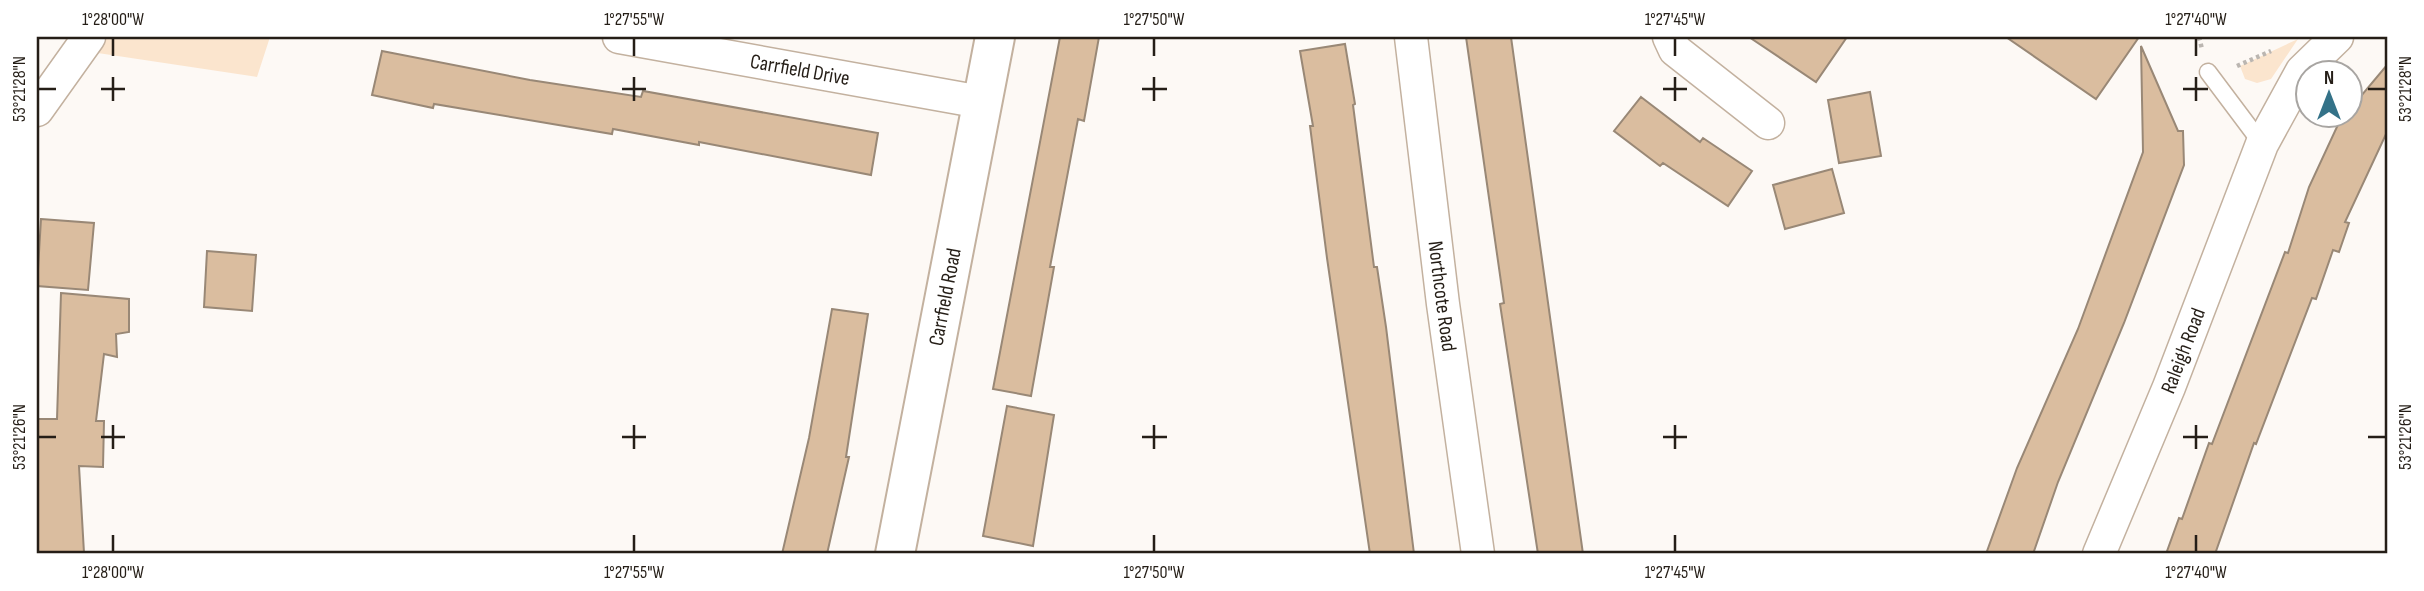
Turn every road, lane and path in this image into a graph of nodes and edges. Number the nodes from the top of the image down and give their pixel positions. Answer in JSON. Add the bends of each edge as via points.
{"nodes":[{"id":1,"x":89,"y":37,"type":"edge"},
{"id":2,"x":619,"y":37,"type":"edge"},
{"id":3,"x":995,"y":37,"type":"edge"},
{"id":4,"x":1411,"y":37,"type":"edge"},
{"id":5,"x":1669,"y":37,"type":"edge"},
{"id":6,"x":2337,"y":37,"type":"edge"},
{"id":7,"x":2275,"y":50,"type":"dead end"},
{"id":8,"x":2208,"y":72,"type":"joint"},
{"id":9,"x":981,"y":103,"type":"junction"},
{"id":10,"x":37,"y":110,"type":"edge"},
{"id":11,"x":1768,"y":123,"type":"dead end"},
{"id":12,"x":2262,"y":145,"type":"junction"},
{"id":13,"x":895,"y":554,"type":"edge"},
{"id":14,"x":1478,"y":554,"type":"edge"},
{"id":15,"x":2099,"y":554,"type":"edge"}],
"edges":[{"from":1,"to":10,"type":"street"},
{"from":2,"to":9,"type":"street","name":"Carrfield Drive"},
{"from":3,"to":9,"type":"street","name":"Carrfield Road"},
{"from":4,"to":14,"type":"street","name":"Northcote Road"},
{"from":5,"to":11,"type":"street","via":[[1675,50]]},
{"from":6,"to":12,"type":"street","name":"Raleigh Road","via":[[2302,71]]},
{"from":7,"to":8,"type":"path"},
{"from":8,"to":12,"type":"lane"},
{"from":9,"to":13,"type":"street","name":"Carrfield Road"},
{"from":12,"to":15,"type":"street","name":"Raleigh Road"}]}
